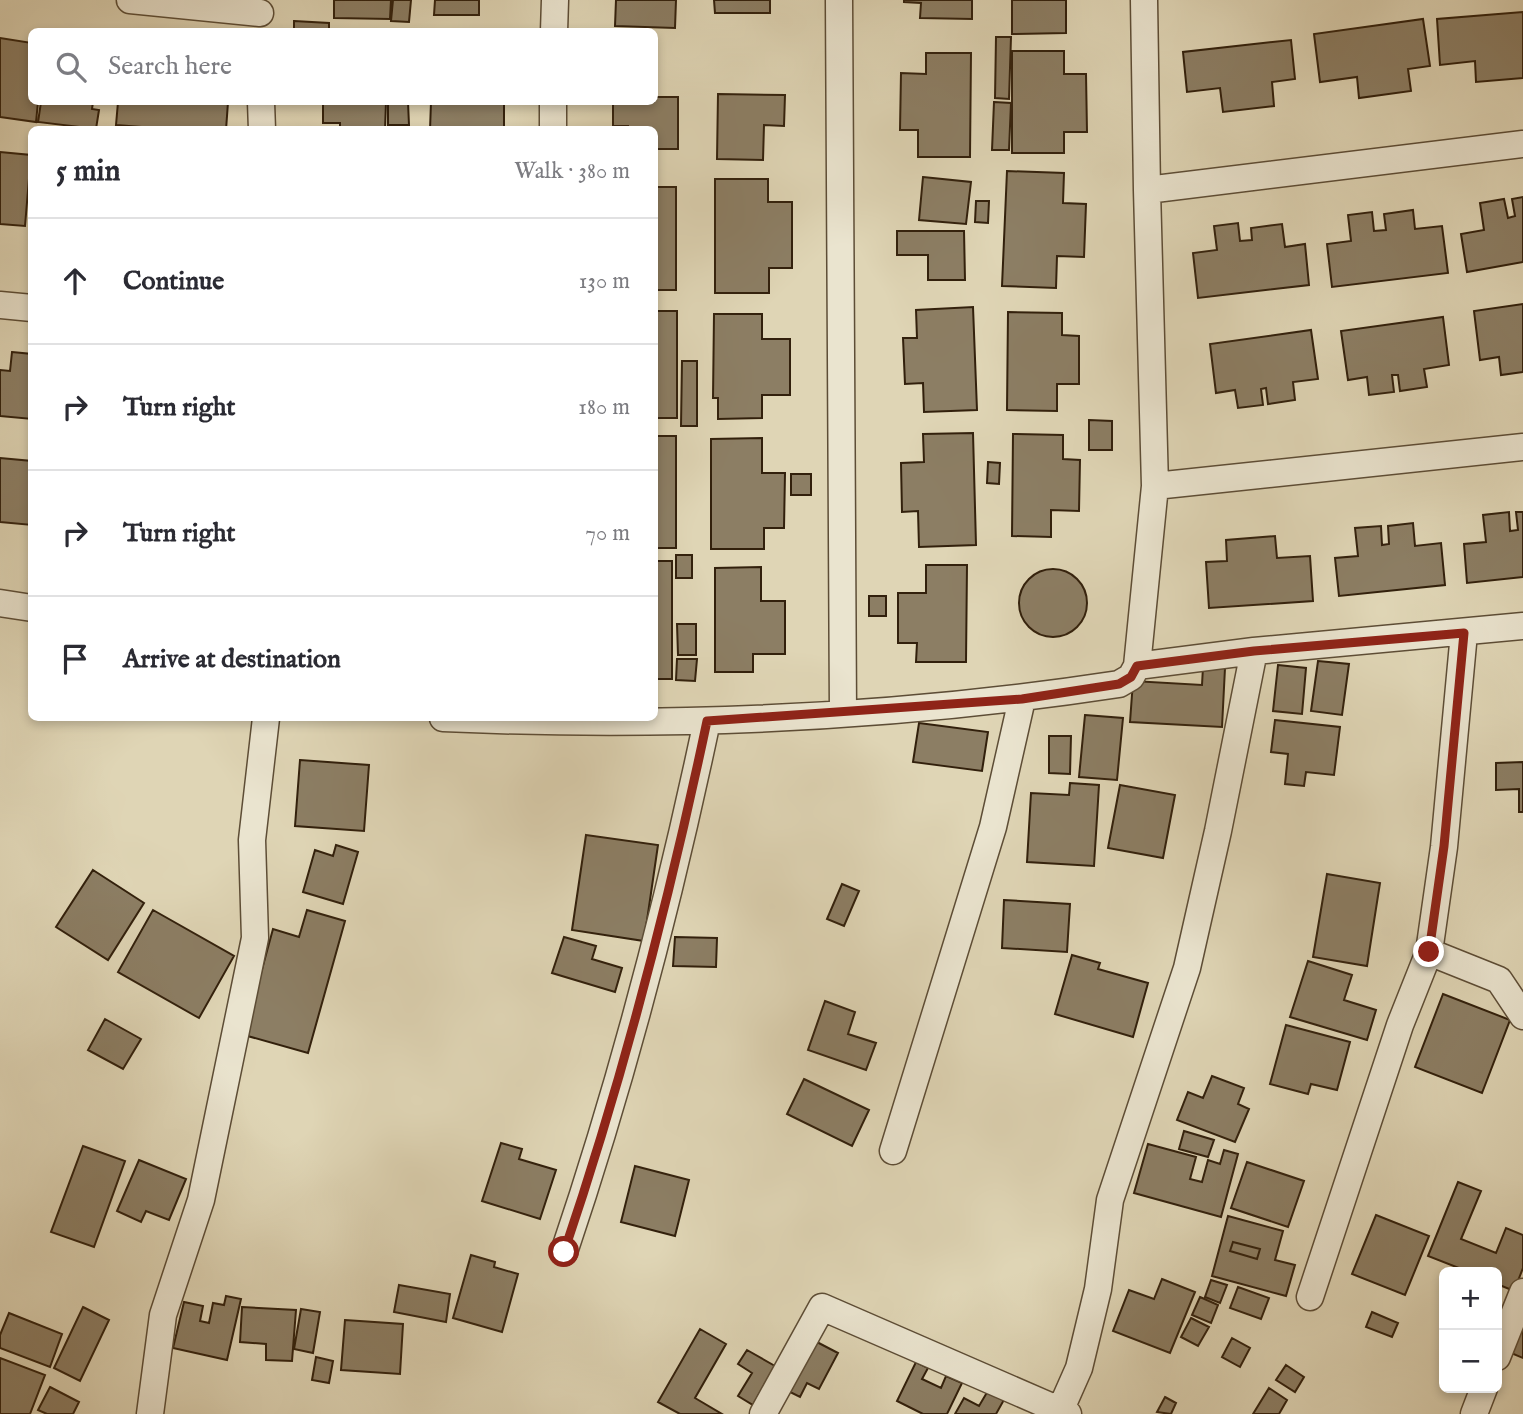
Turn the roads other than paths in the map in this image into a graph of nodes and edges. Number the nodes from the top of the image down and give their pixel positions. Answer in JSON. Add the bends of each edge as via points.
{"nodes":[{"id":1,"x":130,"y":0,"type":"edge"},
{"id":2,"x":555,"y":0,"type":"edge"},
{"id":3,"x":839,"y":0,"type":"edge"},
{"id":4,"x":1144,"y":0,"type":"edge"},
{"id":5,"x":260,"y":15,"type":"edge"},
{"id":6,"x":554,"y":28,"type":"edge"},
{"id":7,"x":261,"y":105,"type":"edge"},
{"id":8,"x":553,"y":105,"type":"edge"},
{"id":9,"x":261,"y":126,"type":"edge"},
{"id":10,"x":553,"y":126,"type":"edge"},
{"id":11,"x":1523,"y":144,"type":"edge"},
{"id":12,"x":1146,"y":190,"type":"junction"},
{"id":13,"x":0,"y":305,"type":"edge"},
{"id":14,"x":28,"y":308,"type":"edge"},
{"id":15,"x":1523,"y":447,"type":"edge"},
{"id":16,"x":1156,"y":486,"type":"junction"},
{"id":17,"x":0,"y":603,"type":"edge"},
{"id":18,"x":28,"y":607,"type":"edge"},
{"id":19,"x":1523,"y":626,"type":"edge"},
{"id":20,"x":1464,"y":633,"type":"junction"},
{"id":21,"x":1254,"y":651,"type":"junction"},
{"id":22,"x":1137,"y":666,"type":"junction"},
{"id":23,"x":1022,"y":699,"type":"junction"},
{"id":24,"x":843,"y":713,"type":"junction"},
{"id":25,"x":266,"y":721,"type":"edge"},
{"id":26,"x":658,"y":721,"type":"edge"},
{"id":27,"x":707,"y":721,"type":"junction"},
{"id":28,"x":1429,"y":952,"type":"junction"},
{"id":29,"x":1523,"y":1016,"type":"edge"},
{"id":30,"x":893,"y":1151,"type":"dead end"},
{"id":31,"x":564,"y":1252,"type":"dead end"},
{"id":32,"x":1523,"y":1292,"type":"edge"},
{"id":33,"x":1310,"y":1297,"type":"dead end"},
{"id":34,"x":1502,"y":1344,"type":"edge"},
{"id":35,"x":1482,"y":1393,"type":"edge"},
{"id":36,"x":773,"y":1411,"type":"edge"},
{"id":37,"x":1064,"y":1412,"type":"edge"},
{"id":38,"x":150,"y":1414,"type":"edge"},
{"id":39,"x":1474,"y":1414,"type":"edge"}],
"edges":[{"from":1,"to":5,"type":"street"},
{"from":2,"to":6,"type":"street"},
{"from":3,"to":24,"type":"street"},
{"from":4,"to":12,"type":"street"},
{"from":7,"to":9,"type":"street"},
{"from":8,"to":10,"type":"street"},
{"from":11,"to":12,"type":"street"},
{"from":12,"to":16,"type":"street"},
{"from":13,"to":14,"type":"street"},
{"from":15,"to":16,"type":"street"},
{"from":16,"to":22,"type":"street"},
{"from":17,"to":18,"type":"street"},
{"from":19,"to":20,"type":"street"},
{"from":20,"to":21,"type":"street"},
{"from":20,"to":28,"type":"street"},
{"from":21,"to":22,"type":"street"},
{"from":21,"to":37,"type":"street","via":[[1187,968],[1110,1200],[1098,1289]]},
{"from":22,"to":23,"type":"street","via":[[1131,677],[1119,684]]},
{"from":23,"to":24,"type":"street"},
{"from":23,"to":30,"type":"street","via":[[993,827]]},
{"from":24,"to":27,"type":"street"},
{"from":25,"to":38,"type":"street","via":[[252,840],[255,938],[201,1200],[163,1315]]},
{"from":26,"to":27,"type":"street"},
{"from":27,"to":31,"type":"street","via":[[643,991]]},
{"from":28,"to":29,"type":"street","via":[[1499,980]]},
{"from":28,"to":33,"type":"street","via":[[1400,1025]]},
{"from":32,"to":34,"type":"street"},
{"from":35,"to":39,"type":"street"},
{"from":36,"to":37,"type":"street","via":[[822,1307]]}]}
